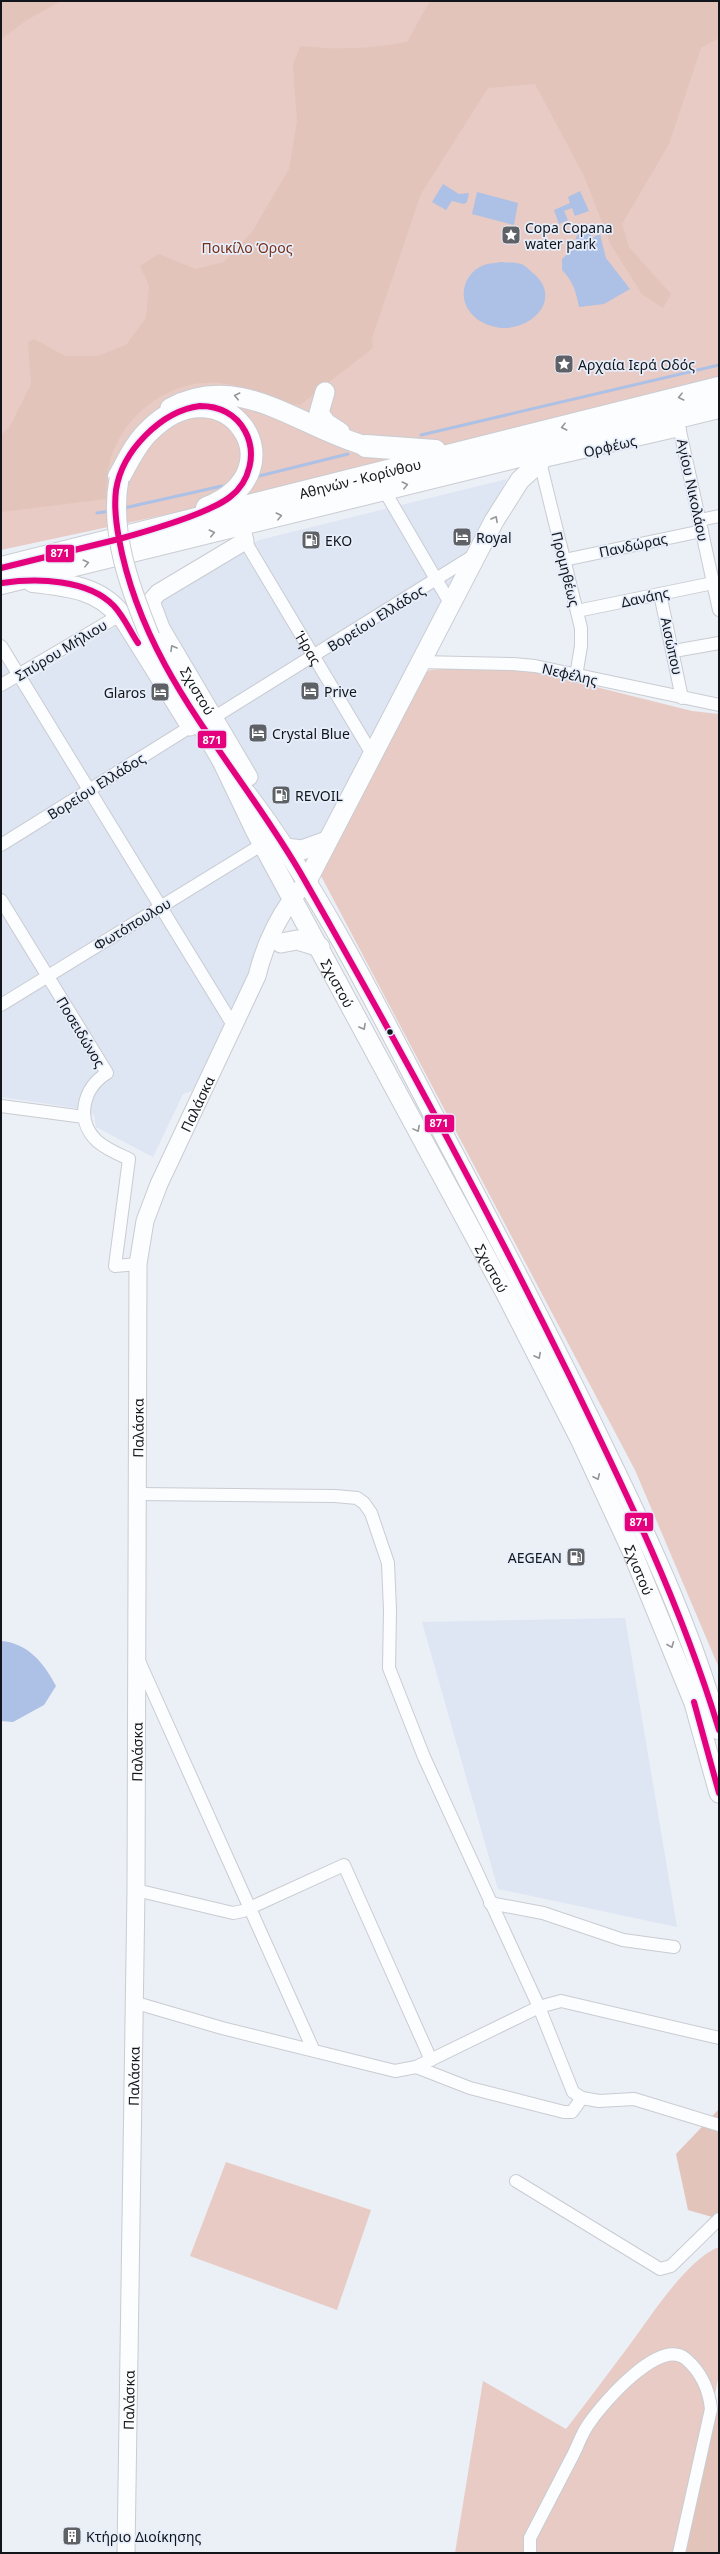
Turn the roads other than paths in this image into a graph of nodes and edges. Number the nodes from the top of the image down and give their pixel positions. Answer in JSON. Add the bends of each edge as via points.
{"nodes":[{"id":1,"x":719,"y":388,"type":"edge"},
{"id":2,"x":719,"y":407,"type":"edge"},
{"id":3,"x":274,"y":408,"type":"junction"},
{"id":4,"x":679,"y":424,"type":"junction"},
{"id":5,"x":620,"y":432,"type":"junction"},
{"id":6,"x":366,"y":446,"type":"junction"},
{"id":7,"x":459,"y":453,"type":"junction"},
{"id":8,"x":540,"y":462,"type":"junction"},
{"id":9,"x":119,"y":478,"type":"junction"},
{"id":10,"x":384,"y":490,"type":"junction"},
{"id":11,"x":719,"y":516,"type":"edge"},
{"id":12,"x":701,"y":526,"type":"junction"},
{"id":13,"x":154,"y":530,"type":"junction"},
{"id":14,"x":243,"y":534,"type":"junction"},
{"id":15,"x":476,"y":554,"type":"junction"},
{"id":16,"x":564,"y":560,"type":"junction"},
{"id":17,"x":1,"y":568,"type":"edge"},
{"id":18,"x":11,"y":581,"type":"edge"},
{"id":19,"x":437,"y":581,"type":"junction"},
{"id":20,"x":713,"y":583,"type":"junction"},
{"id":21,"x":660,"y":594,"type":"junction"},
{"id":22,"x":717,"y":595,"type":"edge"},
{"id":23,"x":450,"y":603,"type":"junction"},
{"id":24,"x":719,"y":610,"type":"edge"},
{"id":25,"x":577,"y":611,"type":"junction"},
{"id":26,"x":120,"y":615,"type":"junction"},
{"id":27,"x":719,"y":643,"type":"edge"},
{"id":28,"x":1,"y":646,"type":"edge"},
{"id":29,"x":674,"y":651,"type":"junction"},
{"id":30,"x":313,"y":657,"type":"junction"},
{"id":31,"x":419,"y":662,"type":"junction"},
{"id":32,"x":19,"y":674,"type":"junction"},
{"id":33,"x":576,"y":676,"type":"junction"},
{"id":34,"x":1,"y":685,"type":"edge"},
{"id":35,"x":682,"y":698,"type":"junction"},
{"id":36,"x":719,"y":705,"type":"edge"},
{"id":37,"x":213,"y":718,"type":"junction"},
{"id":38,"x":190,"y":727,"type":"junction"},
{"id":39,"x":372,"y":754,"type":"junction"},
{"id":40,"x":249,"y":778,"type":"joint"},
{"id":41,"x":90,"y":790,"type":"junction"},
{"id":42,"x":262,"y":832,"type":"junction"},
{"id":43,"x":327,"y":842,"type":"junction"},
{"id":44,"x":1,"y":845,"type":"edge"},
{"id":45,"x":285,"y":848,"type":"junction"},
{"id":46,"x":306,"y":883,"type":"junction"},
{"id":47,"x":1,"y":900,"type":"edge"},
{"id":48,"x":295,"y":902,"type":"junction"},
{"id":49,"x":161,"y":907,"type":"junction"},
{"id":50,"x":281,"y":943,"type":"junction"},
{"id":51,"x":320,"y":947,"type":"junction"},
{"id":52,"x":47,"y":976,"type":"junction"},
{"id":53,"x":257,"y":976,"type":"junction"},
{"id":54,"x":1,"y":1005,"type":"edge"},
{"id":55,"x":233,"y":1025,"type":"junction"},
{"id":56,"x":1,"y":1106,"type":"edge"},
{"id":57,"x":84,"y":1117,"type":"junction"},
{"id":58,"x":138,"y":1264,"type":"junction"},
{"id":59,"x":138,"y":1494,"type":"junction"},
{"id":60,"x":138,"y":1659,"type":"junction"},
{"id":61,"x":719,"y":1730,"type":"edge"},
{"id":62,"x":719,"y":1794,"type":"edge"},
{"id":63,"x":136,"y":1890,"type":"junction"},
{"id":64,"x":490,"y":1903,"type":"junction"},
{"id":65,"x":250,"y":1907,"type":"junction"},
{"id":66,"x":674,"y":1947,"type":"dead end"},
{"id":67,"x":133,"y":2002,"type":"junction"},
{"id":68,"x":539,"y":2007,"type":"junction"},
{"id":69,"x":719,"y":2038,"type":"edge"},
{"id":70,"x":312,"y":2049,"type":"junction"},
{"id":71,"x":430,"y":2060,"type":"junction"},
{"id":72,"x":416,"y":2067,"type":"junction"},
{"id":73,"x":582,"y":2098,"type":"junction"},
{"id":74,"x":719,"y":2124,"type":"edge"},
{"id":75,"x":516,"y":2181,"type":"dead end"},
{"id":76,"x":719,"y":2219,"type":"edge"},
{"id":77,"x":126,"y":2553,"type":"edge"},
{"id":78,"x":530,"y":2553,"type":"edge"},
{"id":79,"x":679,"y":2553,"type":"edge"}],
"edges":[{"from":1,"to":7,"type":"highway","name":"Αθηνών - Κορίνθου","one_way":true},
{"from":2,"to":4,"type":"highway","name":"Αθηνών - Κορίνθου"},
{"from":3,"to":6,"type":"main road","via":[[338,437]]},
{"from":3,"to":6,"type":"main road","via":[[304,408],[325,392],[319,410],[323,419]]},
{"from":3,"to":9,"type":"main road","name":"Σχιστού","one_way":true,"via":[[227,394],[204,394],[186,400],[162,412],[141,430],[126,453]]},
{"from":4,"to":5,"type":"highway","name":"Αθηνών - Κορίνθου"},
{"from":4,"to":8,"type":"street","name":"Ορφέως"},
{"from":4,"to":12,"type":"street","name":"Αγίου Νικολάου"},
{"from":5,"to":8,"type":"highway"},
{"from":10,"to":5,"type":"highway","name":"Αθηνών - Κορίνθου","one_way":true},
{"from":6,"to":7,"type":"highway"},
{"from":7,"to":13,"type":"highway","name":"Αθηνών - Κορίνθου"},
{"from":15,"to":8,"type":"main road","one_way":true,"via":[[509,494]]},
{"from":8,"to":16,"type":"street","name":"Προμηθέως"},
{"from":9,"to":13,"type":"highway","via":[[146,434],[160,421],[186,408],[205,406],[224,411],[237,419],[250,444],[250,465],[246,478],[237,491],[217,504]]},
{"from":9,"to":42,"type":"main road","name":"Σχιστού","bridge":true,"via":[[117,512],[123,556],[134,596],[150,637]]},
{"from":14,"to":10,"type":"highway","name":"Αθηνών - Κορίνθου","one_way":true},
{"from":10,"to":19,"type":"street"},
{"from":11,"to":12,"type":"street","name":"Πανδώρας"},
{"from":12,"to":16,"type":"street","name":"Πανδώρας"},
{"from":12,"to":20,"type":"street","name":"Αγίου Νικολάου"},
{"from":13,"to":17,"type":"highway","name":"Αθηνών - Κορίνθου"},
{"from":18,"to":14,"type":"highway","name":"Αθηνών - Κορίνθου","one_way":true},
{"from":14,"to":30,"type":"street","name":"Ήρας"},
{"from":37,"to":14,"type":"street","name":"Σχιστού","one_way":true,"via":[[161,628],[151,602],[158,593]]},
{"from":15,"to":19,"type":"street","name":"Βορείου Ελλάδος"},
{"from":15,"to":23,"type":"main road"},
{"from":16,"to":25,"type":"street","name":"Προμηθέως"},
{"from":18,"to":26,"type":"highway","via":[[71,586],[92,592],[113,604]]},
{"from":19,"to":23,"type":"street"},
{"from":19,"to":30,"type":"street","name":"Βορείου Ελλάδος"},
{"from":20,"to":21,"type":"street","name":"Δανάης"},
{"from":20,"to":22,"type":"street","name":"Αγίου Νικολάου"},
{"from":21,"to":25,"type":"street","name":"Δανάης"},
{"from":21,"to":29,"type":"street","name":"Αισώπου"},
{"from":22,"to":24,"type":"street","name":"Αγίου Νικολάου"},
{"from":23,"to":31,"type":"main road"},
{"from":25,"to":33,"type":"street","name":"Προμηθέως","via":[[581,646]]},
{"from":26,"to":32,"type":"street","name":"Σπύρου Μήλιου"},
{"from":26,"to":38,"type":"street","name":"Σχιστού"},
{"from":27,"to":29,"type":"street"},
{"from":28,"to":32,"type":"street"},
{"from":29,"to":35,"type":"street","name":"Αισώπου"},
{"from":30,"to":37,"type":"street","name":"Βορείου Ελλάδος"},
{"from":30,"to":39,"type":"street","name":"Ήρας"},
{"from":31,"to":33,"type":"street","name":"Νεφέλης","via":[[513,664]]},
{"from":31,"to":39,"type":"main road"},
{"from":32,"to":34,"type":"street","name":"Σπύρου Μήλιου"},
{"from":32,"to":41,"type":"street"},
{"from":33,"to":35,"type":"street","name":"Νεφέλης"},
{"from":35,"to":36,"type":"street","name":"Νεφέλης"},
{"from":37,"to":40,"type":"street","name":"Σχιστού"},
{"from":38,"to":41,"type":"street","name":"Βορείου Ελλάδος"},
{"from":38,"to":42,"type":"main road"},
{"from":39,"to":43,"type":"main road"},
{"from":40,"to":42,"type":"main road"},
{"from":41,"to":44,"type":"street","name":"Βορείου Ελλάδος"},
{"from":41,"to":49,"type":"street"},
{"from":42,"to":45,"type":"main road","name":"Σχιστού"},
{"from":42,"to":48,"type":"main road","name":"Σχιστού"},
{"from":42,"to":49,"type":"street","name":"Φωτόπουλου"},
{"from":43,"to":45,"type":"main road","via":[[302,850]]},
{"from":43,"to":46,"type":"main road"},
{"from":45,"to":46,"type":"main road","name":"Σχιστού"},
{"from":46,"to":48,"type":"street","name":"Παλάσκα"},
{"from":46,"to":61,"type":"main road","name":"Σχιστού","via":[[353,963],[524,1283],[594,1426],[669,1593],[710,1698]]},
{"from":47,"to":52,"type":"street","name":"Ποσειδώνος"},
{"from":48,"to":50,"type":"street","name":"Παλάσκα"},
{"from":48,"to":51,"type":"main road","name":"Σχιστού"},
{"from":48,"to":53,"type":"street","name":"Παλάσκα","via":[[262,957]]},
{"from":49,"to":52,"type":"street","name":"Φωτόπουλου"},
{"from":49,"to":55,"type":"street"},
{"from":50,"to":51,"type":"main road","via":[[297,940]]},
{"from":50,"to":53,"type":"street","name":"Παλάσκα"},
{"from":51,"to":62,"type":"main road","name":"Σχιστού","one_way":true,"via":[[505,1292],[631,1549],[694,1703]]},
{"from":52,"to":54,"type":"street","name":"Φωτόπουλου"},
{"from":52,"to":57,"type":"street","name":"Ποσειδώνος","via":[[107,1073],[97,1080],[88,1093]]},
{"from":53,"to":55,"type":"street","name":"Παλάσκα"},
{"from":55,"to":58,"type":"street","name":"Παλάσκα","via":[[156,1190],[145,1221]]},
{"from":56,"to":57,"type":"street"},
{"from":57,"to":58,"type":"street","via":[[88,1129],[97,1141],[129,1159],[115,1266]]},
{"from":58,"to":59,"type":"street","name":"Παλάσκα"},
{"from":59,"to":60,"type":"street","name":"Παλάσκα"},
{"from":59,"to":64,"type":"street","via":[[335,1496],[357,1498],[364,1503],[371,1513],[388,1563],[389,1668],[424,1757]]},
{"from":60,"to":63,"type":"street","name":"Παλάσκα"},
{"from":60,"to":65,"type":"street"},
{"from":63,"to":65,"type":"street","via":[[233,1913]]},
{"from":63,"to":67,"type":"street","name":"Παλάσκα"},
{"from":64,"to":66,"type":"street","via":[[543,1913],[624,1940]]},
{"from":64,"to":68,"type":"street"},
{"from":65,"to":70,"type":"street"},
{"from":65,"to":71,"type":"street","via":[[344,1865]]},
{"from":67,"to":70,"type":"street","via":[[222,2028]]},
{"from":67,"to":77,"type":"street","name":"Παλάσκα"},
{"from":68,"to":69,"type":"street","via":[[561,2001]]},
{"from":68,"to":71,"type":"street"},
{"from":68,"to":73,"type":"street","via":[[573,2092]]},
{"from":70,"to":72,"type":"street","via":[[395,2071]]},
{"from":71,"to":72,"type":"street"},
{"from":72,"to":73,"type":"street","via":[[470,2088],[564,2112],[572,2112]]},
{"from":73,"to":74,"type":"street","via":[[605,2101],[634,2099]]},
{"from":75,"to":76,"type":"street","via":[[660,2269],[671,2266]]},
{"from":78,"to":79,"type":"street","via":[[530,2538],[590,2422],[630,2378],[661,2356],[672,2353],[682,2355],[691,2363],[704,2382],[711,2409]]}]}
